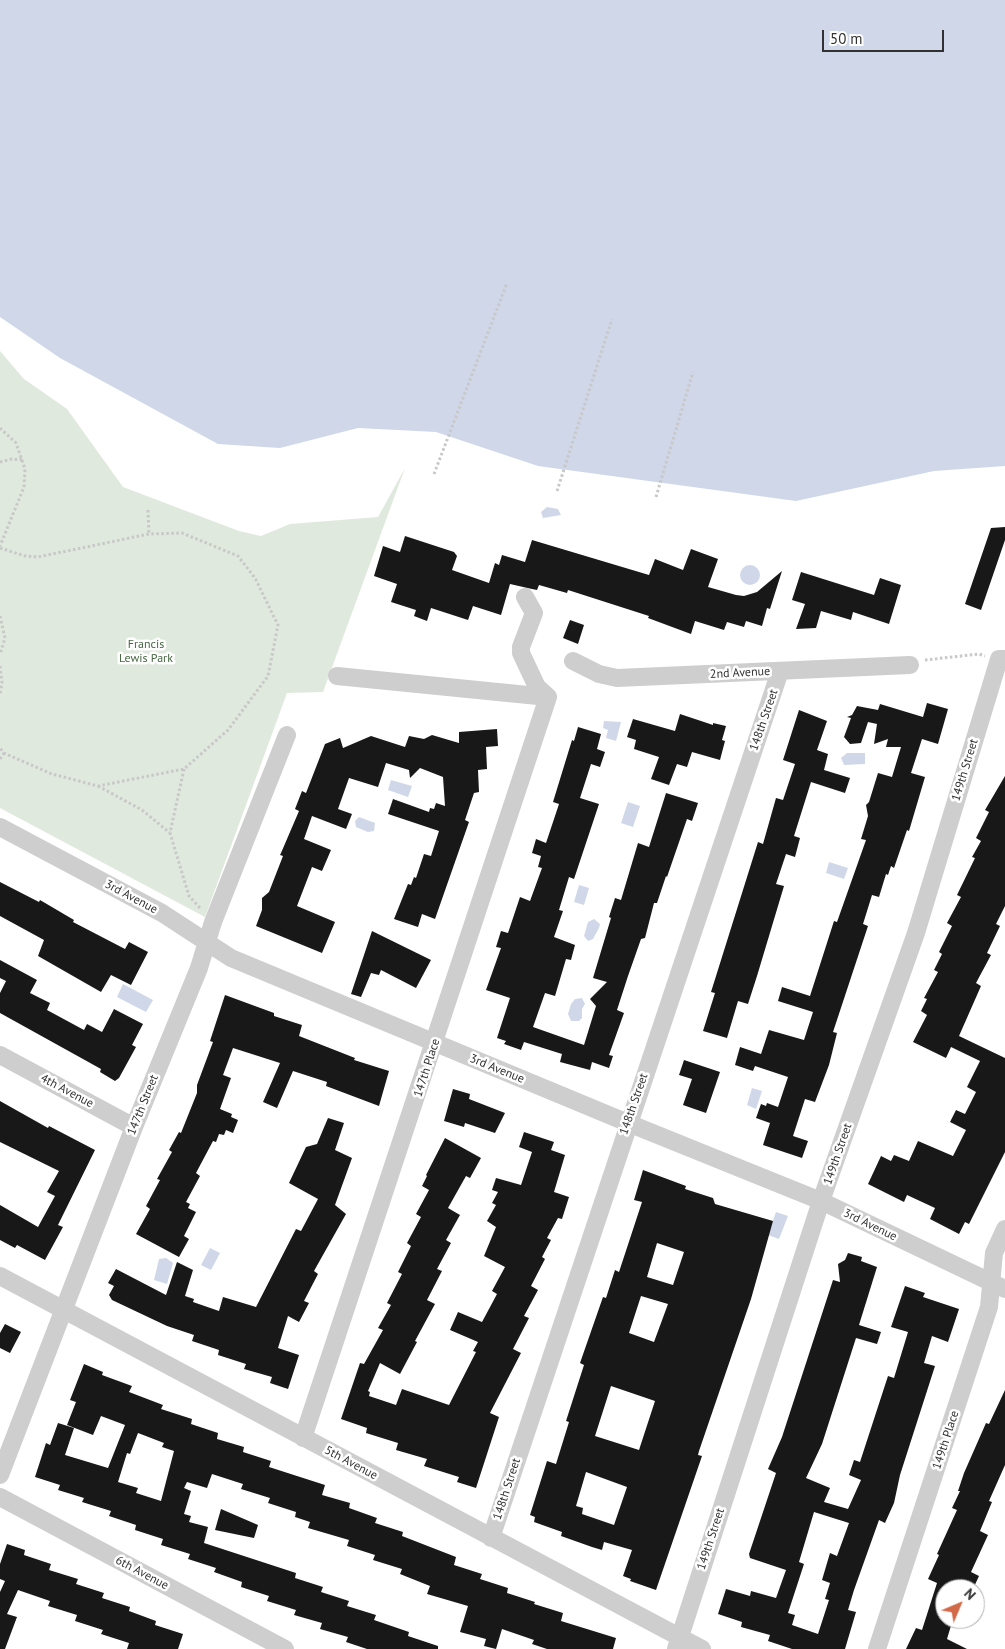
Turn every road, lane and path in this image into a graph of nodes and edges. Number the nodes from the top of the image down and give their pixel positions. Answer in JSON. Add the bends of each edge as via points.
{"nodes":[{"id":1,"x":507,"y":283,"type":"dead end"},
{"id":2,"x":612,"y":320,"type":"dead end"},
{"id":3,"x":693,"y":372,"type":"dead end"},
{"id":4,"x":0,"y":428,"type":"edge"},
{"id":5,"x":24,"y":460,"type":"junction"},
{"id":6,"x":0,"y":462,"type":"edge"},
{"id":7,"x":434,"y":474,"type":"dead end"},
{"id":8,"x":557,"y":491,"type":"dead end"},
{"id":9,"x":656,"y":497,"type":"dead end"},
{"id":10,"x":148,"y":510,"type":"dead end"},
{"id":11,"x":149,"y":534,"type":"junction"},
{"id":12,"x":0,"y":547,"type":"edge"},
{"id":13,"x":526,"y":597,"type":"dead end"},
{"id":14,"x":0,"y":616,"type":"edge"},
{"id":15,"x":0,"y":654,"type":"edge"},
{"id":16,"x":1002,"y":659,"type":"edge"},
{"id":17,"x":573,"y":661,"type":"dead end"},
{"id":18,"x":910,"y":665,"type":"joint"},
{"id":19,"x":0,"y":666,"type":"edge"},
{"id":20,"x":780,"y":671,"type":"junction"},
{"id":21,"x":337,"y":676,"type":"dead end"},
{"id":22,"x":0,"y":694,"type":"edge"},
{"id":23,"x":548,"y":698,"type":"junction"},
{"id":24,"x":287,"y":735,"type":"dead end"},
{"id":25,"x":0,"y":748,"type":"edge"},
{"id":26,"x":4,"y":753,"type":"junction"},
{"id":27,"x":0,"y":759,"type":"edge"},
{"id":28,"x":184,"y":769,"type":"junction"},
{"id":29,"x":98,"y":786,"type":"junction"},
{"id":30,"x":0,"y":827,"type":"edge"},
{"id":31,"x":170,"y":833,"type":"junction"},
{"id":32,"x":202,"y":910,"type":"dead end"},
{"id":33,"x":207,"y":942,"type":"junction"},
{"id":34,"x":435,"y":1044,"type":"junction"},
{"id":35,"x":0,"y":1055,"type":"edge"},
{"id":36,"x":628,"y":1124,"type":"junction"},
{"id":37,"x":134,"y":1127,"type":"junction"},
{"id":38,"x":822,"y":1201,"type":"junction"},
{"id":39,"x":1005,"y":1229,"type":"edge"},
{"id":40,"x":0,"y":1276,"type":"edge"},
{"id":41,"x":998,"y":1285,"type":"edge"},
{"id":42,"x":64,"y":1310,"type":"junction"},
{"id":43,"x":303,"y":1438,"type":"junction"},
{"id":44,"x":0,"y":1475,"type":"edge"},
{"id":45,"x":0,"y":1497,"type":"edge"},
{"id":46,"x":491,"y":1538,"type":"junction"},
{"id":47,"x":678,"y":1643,"type":"edge"},
{"id":48,"x":285,"y":1649,"type":"edge"},
{"id":49,"x":702,"y":1649,"type":"edge"},
{"id":50,"x":877,"y":1649,"type":"edge"}],
"edges":[{"from":1,"to":7,"type":"path"},
{"from":2,"to":8,"type":"path"},
{"from":3,"to":9,"type":"path"},
{"from":4,"to":5,"type":"path","via":[[16,443]]},
{"from":5,"to":6,"type":"path"},
{"from":5,"to":12,"type":"path","via":[[24,487]]},
{"from":10,"to":11,"type":"path"},
{"from":11,"to":12,"type":"path","via":[[38,557]]},
{"from":11,"to":28,"type":"path","via":[[182,533],[238,556],[255,578],[278,625],[268,676],[228,730]]},
{"from":13,"to":23,"type":"street","via":[[534,613],[521,653],[538,687]]},
{"from":14,"to":15,"type":"path","via":[[5,638]]},
{"from":16,"to":18,"type":"path","via":[[979,654],[929,658]]},
{"from":16,"to":38,"type":"street","name":"149th Street","via":[[916,933]]},
{"from":17,"to":20,"type":"street","name":"2nd Avenue","via":[[599,674],[617,678]]},
{"from":18,"to":20,"type":"street","name":"2nd Avenue"},
{"from":19,"to":22,"type":"path"},
{"from":20,"to":36,"type":"street","name":"148th Street"},
{"from":21,"to":23,"type":"street"},
{"from":23,"to":34,"type":"street","name":"147th Place"},
{"from":24,"to":33,"type":"street","name":"147th Street"},
{"from":25,"to":26,"type":"path"},
{"from":26,"to":27,"type":"path"},
{"from":26,"to":29,"type":"path","via":[[52,774]]},
{"from":28,"to":29,"type":"path"},
{"from":28,"to":31,"type":"path"},
{"from":29,"to":31,"type":"path","via":[[142,810]]},
{"from":30,"to":33,"type":"street","name":"3rd Avenue","via":[[162,914]]},
{"from":31,"to":32,"type":"path","via":[[189,896]]},
{"from":33,"to":34,"type":"street","name":"3rd Avenue","via":[[231,958]]},
{"from":33,"to":37,"type":"street","name":"147th Street"},
{"from":34,"to":36,"type":"street","name":"3rd Avenue"},
{"from":34,"to":43,"type":"street","name":"147th Place"},
{"from":35,"to":37,"type":"street","name":"4th Avenue"},
{"from":36,"to":38,"type":"street","name":"3rd Avenue"},
{"from":36,"to":46,"type":"street","name":"148th Street"},
{"from":37,"to":42,"type":"street","name":"147th Street"},
{"from":38,"to":41,"type":"street","name":"3rd Avenue"},
{"from":38,"to":47,"type":"street","name":"149th Street"},
{"from":39,"to":41,"type":"street","name":"149th Place","via":[[994,1253]]},
{"from":40,"to":42,"type":"street","name":"5th Avenue"},
{"from":41,"to":50,"type":"street","name":"149th Place"},
{"from":42,"to":43,"type":"street","name":"5th Avenue"},
{"from":42,"to":44,"type":"street","name":"147th Street"},
{"from":43,"to":46,"type":"street","name":"5th Avenue"},
{"from":45,"to":48,"type":"street","name":"6th Avenue"},
{"from":46,"to":47,"type":"street","name":"5th Avenue"},
{"from":47,"to":49,"type":"street","name":"5th Avenue"}]}
